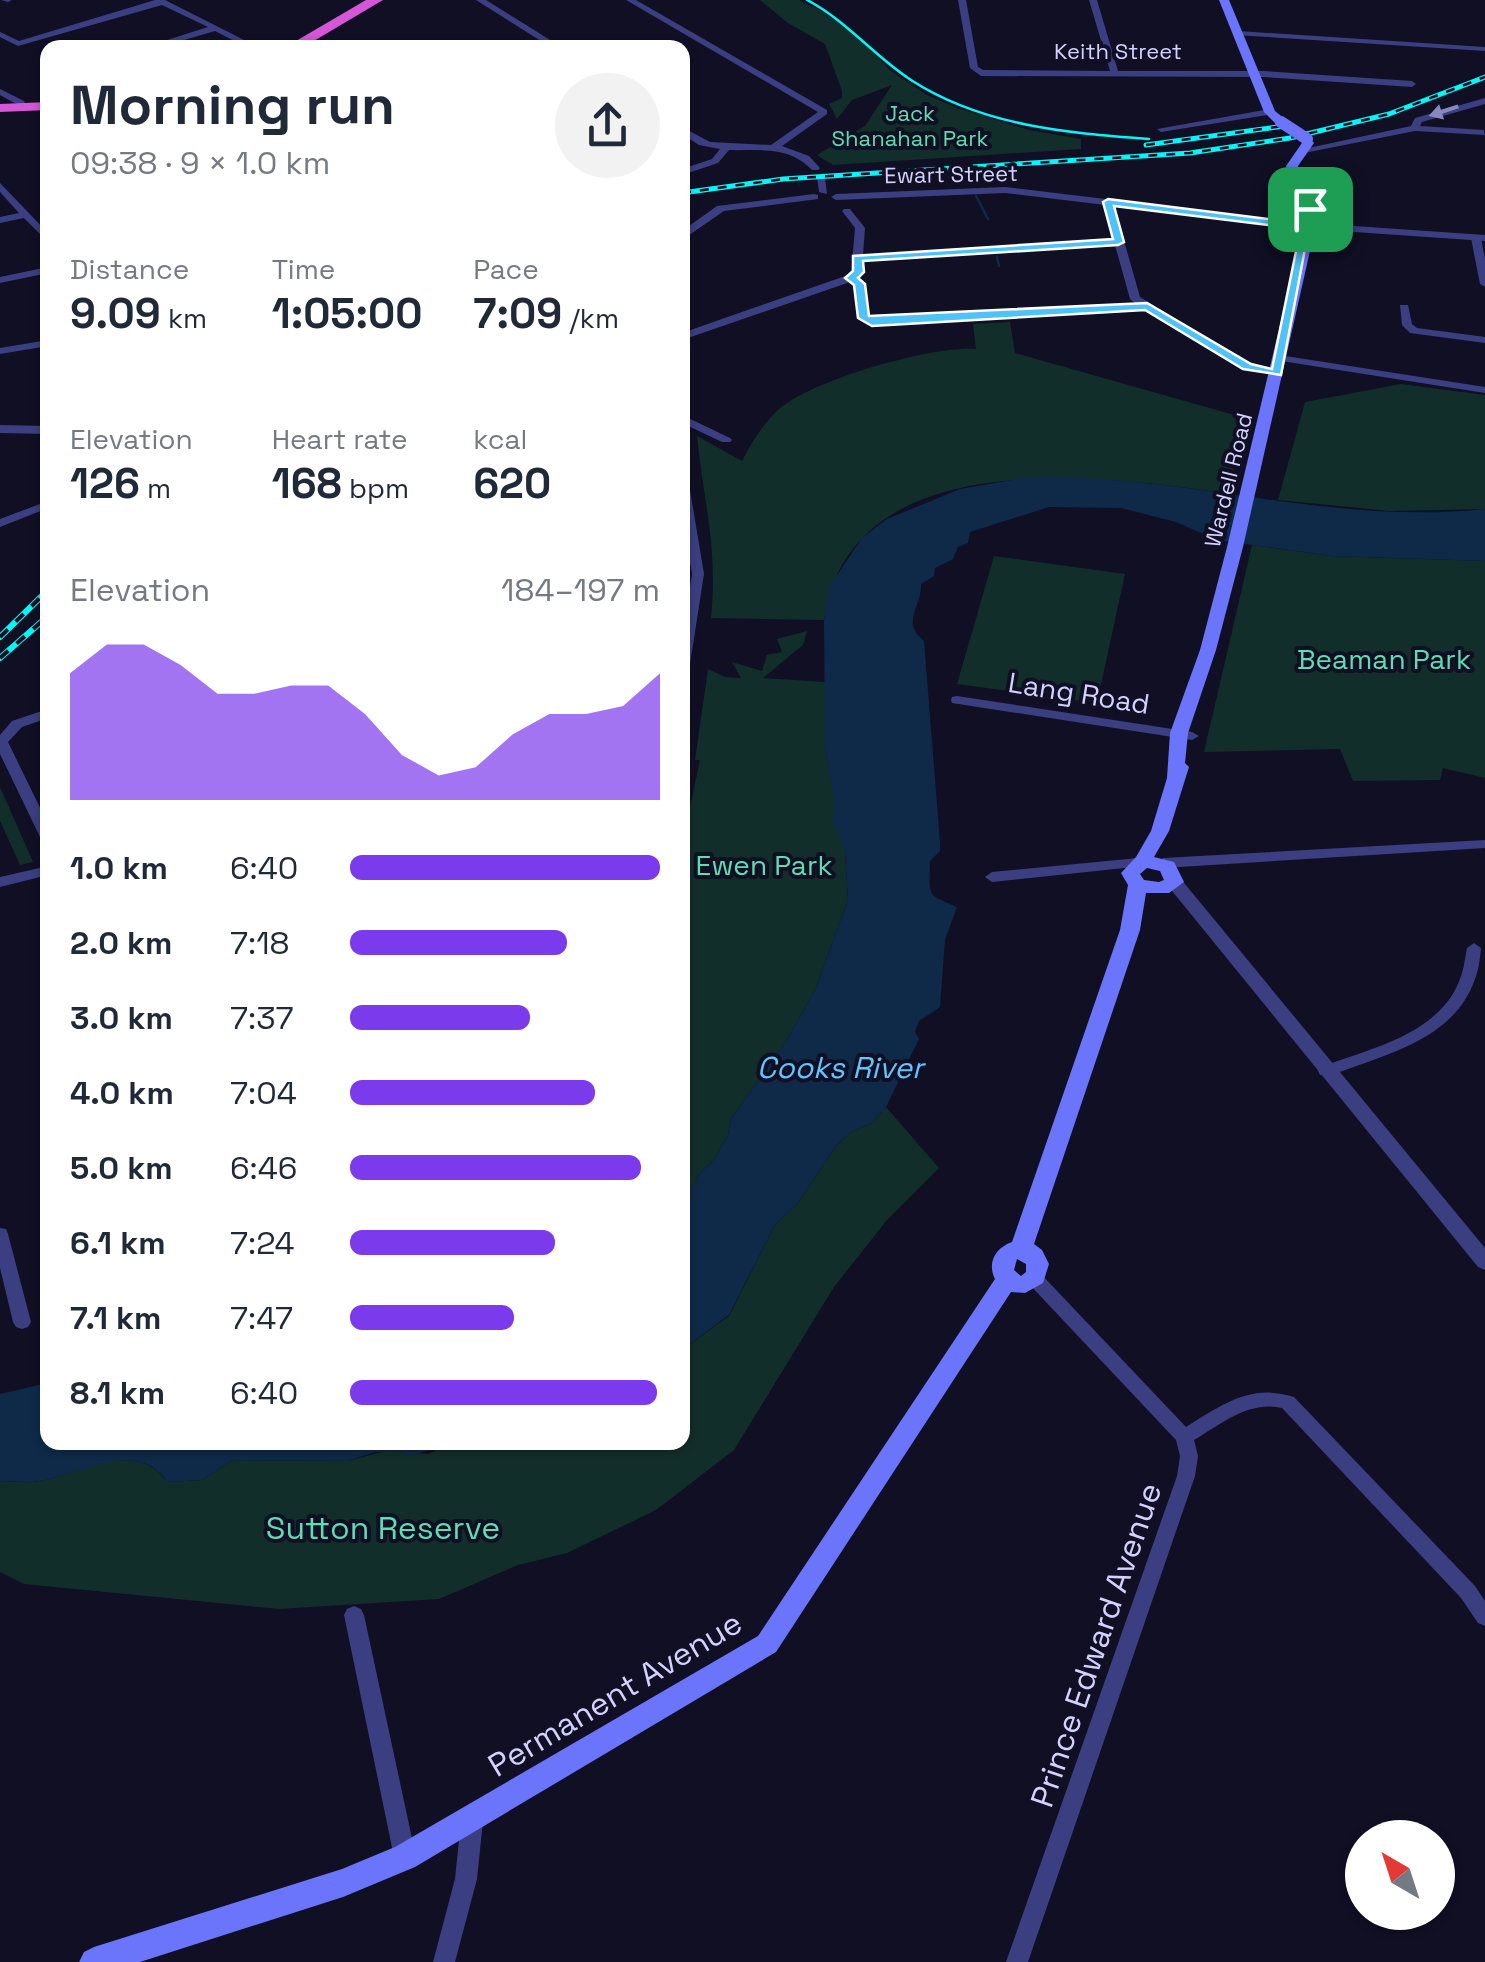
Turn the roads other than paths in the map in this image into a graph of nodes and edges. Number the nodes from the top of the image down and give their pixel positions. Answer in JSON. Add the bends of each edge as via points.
{"nodes":[{"id":1,"x":376,"y":0,"type":"edge"},
{"id":2,"x":480,"y":0,"type":"edge"},
{"id":3,"x":630,"y":0,"type":"edge"},
{"id":4,"x":962,"y":0,"type":"edge"},
{"id":5,"x":1094,"y":0,"type":"edge"},
{"id":6,"x":1224,"y":0,"type":"edge"},
{"id":7,"x":161,"y":1,"type":"edge"},
{"id":8,"x":215,"y":28,"type":"junction"},
{"id":9,"x":327,"y":29,"type":"junction"},
{"id":10,"x":1238,"y":33,"type":"junction"},
{"id":11,"x":0,"y":34,"type":"edge"},
{"id":12,"x":174,"y":40,"type":"edge"},
{"id":13,"x":240,"y":40,"type":"edge"},
{"id":14,"x":306,"y":40,"type":"edge"},
{"id":15,"x":313,"y":40,"type":"edge"},
{"id":16,"x":546,"y":40,"type":"edge"},
{"id":17,"x":1485,"y":48,"type":"edge"},
{"id":18,"x":1114,"y":74,"type":"junction"},
{"id":19,"x":1254,"y":74,"type":"junction"},
{"id":20,"x":1412,"y":84,"type":"dead end"},
{"id":21,"x":0,"y":92,"type":"edge"},
{"id":22,"x":1481,"y":101,"type":"edge"},
{"id":23,"x":21,"y":104,"type":"junction"},
{"id":24,"x":40,"y":104,"type":"edge"},
{"id":25,"x":40,"y":104,"type":"edge"},
{"id":26,"x":0,"y":106,"type":"edge"},
{"id":27,"x":1270,"y":112,"type":"junction"},
{"id":28,"x":1482,"y":119,"type":"dead end"},
{"id":29,"x":1415,"y":128,"type":"junction"},
{"id":30,"x":1161,"y":129,"type":"dead end"},
{"id":31,"x":1484,"y":133,"type":"edge"},
{"id":32,"x":690,"y":135,"type":"edge"},
{"id":33,"x":1485,"y":143,"type":"edge"},
{"id":34,"x":1305,"y":144,"type":"junction"},
{"id":35,"x":726,"y":148,"type":"junction"},
{"id":36,"x":772,"y":149,"type":"junction"},
{"id":37,"x":816,"y":168,"type":"dead end"},
{"id":38,"x":690,"y":169,"type":"edge"},
{"id":39,"x":0,"y":186,"type":"edge"},
{"id":40,"x":1108,"y":202,"type":"junction"},
{"id":41,"x":1310,"y":209,"type":"junction"},
{"id":42,"x":26,"y":215,"type":"junction"},
{"id":43,"x":849,"y":216,"type":"dead end"},
{"id":44,"x":0,"y":220,"type":"edge"},
{"id":45,"x":1268,"y":222,"type":"junction"},
{"id":46,"x":1309,"y":226,"type":"junction"},
{"id":47,"x":40,"y":231,"type":"edge"},
{"id":48,"x":690,"y":231,"type":"edge"},
{"id":49,"x":1480,"y":238,"type":"edge"},
{"id":50,"x":1118,"y":242,"type":"junction"},
{"id":51,"x":857,"y":258,"type":"junction"},
{"id":52,"x":40,"y":272,"type":"edge"},
{"id":53,"x":850,"y":278,"type":"junction"},
{"id":54,"x":0,"y":280,"type":"edge"},
{"id":55,"x":1485,"y":284,"type":"edge"},
{"id":56,"x":1147,"y":307,"type":"junction"},
{"id":57,"x":1404,"y":307,"type":"dead end"},
{"id":58,"x":690,"y":334,"type":"edge"},
{"id":59,"x":1485,"y":340,"type":"edge"},
{"id":60,"x":40,"y":344,"type":"edge"},
{"id":61,"x":0,"y":351,"type":"edge"},
{"id":62,"x":1278,"y":366,"type":"junction"},
{"id":63,"x":1485,"y":390,"type":"edge"},
{"id":64,"x":690,"y":423,"type":"edge"},
{"id":65,"x":0,"y":429,"type":"edge"},
{"id":66,"x":40,"y":430,"type":"edge"},
{"id":67,"x":726,"y":440,"type":"dead end"},
{"id":68,"x":40,"y":507,"type":"edge"},
{"id":69,"x":690,"y":522,"type":"edge"},
{"id":70,"x":0,"y":523,"type":"edge"},
{"id":71,"x":690,"y":621,"type":"edge"},
{"id":72,"x":958,"y":700,"type":"dead end"},
{"id":73,"x":40,"y":716,"type":"edge"},
{"id":74,"x":1180,"y":733,"type":"junction"},
{"id":75,"x":40,"y":822,"type":"edge"},
{"id":76,"x":1485,"y":844,"type":"edge"},
{"id":77,"x":40,"y":872,"type":"edge"},
{"id":78,"x":1154,"y":875,"type":"junction"},
{"id":79,"x":992,"y":877,"type":"dead end"},
{"id":80,"x":0,"y":882,"type":"edge"},
{"id":81,"x":1474,"y":948,"type":"dead end"},
{"id":82,"x":1326,"y":1072,"type":"junction"},
{"id":83,"x":0,"y":1234,"type":"edge"},
{"id":84,"x":1485,"y":1262,"type":"edge"},
{"id":85,"x":1021,"y":1279,"type":"junction"},
{"id":86,"x":22,"y":1322,"type":"dead end"},
{"id":87,"x":1184,"y":1436,"type":"junction"},
{"id":88,"x":354,"y":1615,"type":"dead end"},
{"id":89,"x":1485,"y":1617,"type":"edge"},
{"id":90,"x":472,"y":1821,"type":"junction"},
{"id":91,"x":405,"y":1856,"type":"junction"},
{"id":92,"x":94,"y":1962,"type":"edge"},
{"id":93,"x":444,"y":1962,"type":"edge"},
{"id":94,"x":1017,"y":1962,"type":"edge"}],
"edges":[{"from":1,"to":9,"type":"highway"},
{"from":2,"to":16,"type":"street"},
{"from":3,"to":36,"type":"street","via":[[824,112]]},
{"from":4,"to":18,"type":"street","name":"Keith Street","via":[[974,68],[982,73]]},
{"from":5,"to":18,"type":"street"},
{"from":6,"to":10,"type":"main road"},
{"from":7,"to":8,"type":"street"},
{"from":7,"to":11,"type":"street","via":[[18,44]]},
{"from":8,"to":12,"type":"street"},
{"from":8,"to":13,"type":"street"},
{"from":9,"to":14,"type":"highway"},
{"from":9,"to":15,"type":"highway"},
{"from":10,"to":17,"type":"street"},
{"from":10,"to":19,"type":"main road"},
{"from":18,"to":19,"type":"street","name":"Keith Street"},
{"from":19,"to":20,"type":"street","name":"Keith Street"},
{"from":19,"to":27,"type":"main road"},
{"from":21,"to":23,"type":"street"},
{"from":22,"to":29,"type":"street","one_way":true,"via":[[1418,120]]},
{"from":23,"to":24,"type":"highway"},
{"from":23,"to":26,"type":"highway"},
{"from":25,"to":26,"type":"highway"},
{"from":27,"to":30,"type":"street"},
{"from":27,"to":34,"type":"main road","bridge":true},
{"from":28,"to":31,"type":"street"},
{"from":29,"to":31,"type":"street"},
{"from":29,"to":34,"type":"street"},
{"from":31,"to":33,"type":"street"},
{"from":32,"to":35,"type":"street"},
{"from":34,"to":41,"type":"main road","name":"Wardell Road","via":[[1292,166]]},
{"from":35,"to":36,"type":"street"},
{"from":35,"to":38,"type":"street","via":[[716,161]]},
{"from":36,"to":37,"type":"street","via":[[794,152]]},
{"from":39,"to":42,"type":"street"},
{"from":40,"to":45,"type":"street","name":"Ewart Street"},
{"from":40,"to":48,"type":"street","name":"Ewart Street","via":[[1005,190],[824,191],[727,206]]},
{"from":40,"to":50,"type":"street"},
{"from":41,"to":45,"type":"street"},
{"from":41,"to":46,"type":"main road","name":"Wardell Road"},
{"from":42,"to":44,"type":"street"},
{"from":42,"to":47,"type":"street"},
{"from":43,"to":51,"type":"street"},
{"from":45,"to":46,"type":"street","name":"Ewart Street"},
{"from":46,"to":49,"type":"street","name":"Ewart Street"},
{"from":46,"to":62,"type":"main road","name":"Wardell Road"},
{"from":49,"to":55,"type":"street"},
{"from":50,"to":51,"type":"street"},
{"from":50,"to":56,"type":"street","via":[[1135,299]]},
{"from":51,"to":53,"type":"street","via":[[859,272]]},
{"from":52,"to":54,"type":"street"},
{"from":53,"to":56,"type":"street","via":[[860,284],[865,319],[876,324]]},
{"from":53,"to":58,"type":"street"},
{"from":56,"to":62,"type":"street","via":[[1248,367]]},
{"from":57,"to":59,"type":"street","via":[[1414,332]]},
{"from":60,"to":61,"type":"street"},
{"from":62,"to":63,"type":"street"},
{"from":62,"to":74,"type":"main road","name":"Wardell Road","via":[[1208,650],[1210,668]]},
{"from":64,"to":67,"type":"street"},
{"from":65,"to":66,"type":"street"},
{"from":68,"to":70,"type":"street"},
{"from":69,"to":71,"type":"street","via":[[698,565]]},
{"from":72,"to":74,"type":"street","name":"Lang Road"},
{"from":73,"to":75,"type":"street","via":[[16,724],[1,742]]},
{"from":74,"to":78,"type":"main road","name":"Wardell Road"},
{"from":76,"to":78,"type":"street","via":[[1244,859]]},
{"from":77,"to":80,"type":"street"},
{"from":78,"to":79,"type":"street"},
{"from":78,"to":82,"type":"street","via":[[1202,921]]},
{"from":78,"to":85,"type":"main road","via":[[1020,1252],[1037,1260],[1040,1270]]},
{"from":81,"to":82,"type":"street","via":[[1458,1006],[1428,1030]]},
{"from":82,"to":84,"type":"street"},
{"from":83,"to":86,"type":"street"},
{"from":85,"to":87,"type":"street"},
{"from":85,"to":90,"type":"main road","name":"Permanent Avenue","via":[[767,1644]]},
{"from":87,"to":89,"type":"street","via":[[1252,1400],[1274,1396],[1288,1402]]},
{"from":87,"to":94,"type":"street","name":"Prince Edward Avenue","via":[[1186,1476]]},
{"from":88,"to":91,"type":"street"},
{"from":90,"to":91,"type":"main road","name":"Permanent Avenue"},
{"from":90,"to":93,"type":"street","via":[[466,1878]]},
{"from":91,"to":92,"type":"main road","name":"Permanent Avenue","via":[[344,1883]]}]}
